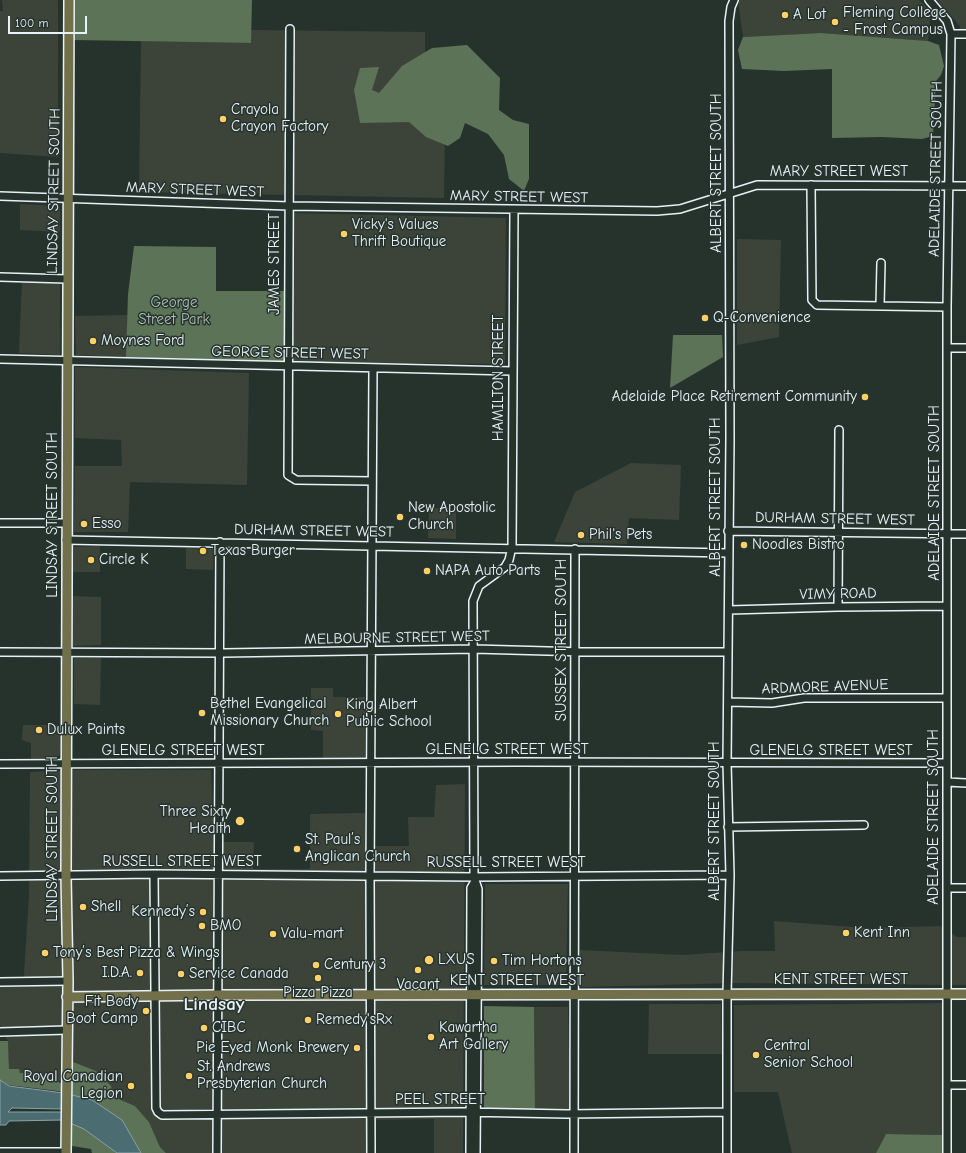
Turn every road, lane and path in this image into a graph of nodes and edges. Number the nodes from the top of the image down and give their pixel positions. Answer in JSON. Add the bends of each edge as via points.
{"nodes":[{"id":1,"x":69,"y":0,"type":"edge"},
{"id":2,"x":929,"y":0,"type":"edge"},
{"id":3,"x":733,"y":3,"type":"edge"},
{"id":4,"x":290,"y":29,"type":"dead end"},
{"id":5,"x":951,"y":34,"type":"junction"},
{"id":6,"x":966,"y":34,"type":"edge"},
{"id":7,"x":811,"y":185,"type":"junction"},
{"id":8,"x":948,"y":185,"type":"junction"},
{"id":9,"x":966,"y":186,"type":"edge"},
{"id":10,"x":730,"y":192,"type":"junction"},
{"id":11,"x":0,"y":196,"type":"edge"},
{"id":12,"x":68,"y":200,"type":"junction"},
{"id":13,"x":289,"y":206,"type":"junction"},
{"id":14,"x":514,"y":210,"type":"junction"},
{"id":15,"x":881,"y":263,"type":"dead end"},
{"id":16,"x":0,"y":277,"type":"edge"},
{"id":17,"x":67,"y":279,"type":"junction"},
{"id":18,"x":880,"y":305,"type":"junction"},
{"id":19,"x":947,"y":307,"type":"junction"},
{"id":20,"x":948,"y":348,"type":"junction"},
{"id":21,"x":966,"y":348,"type":"edge"},
{"id":22,"x":0,"y":359,"type":"edge"},
{"id":23,"x":68,"y":362,"type":"junction"},
{"id":24,"x":288,"y":366,"type":"junction"},
{"id":25,"x":373,"y":368,"type":"junction"},
{"id":26,"x":512,"y":370,"type":"junction"},
{"id":27,"x":839,"y":430,"type":"dead end"},
{"id":28,"x":372,"y":481,"type":"junction"},
{"id":29,"x":0,"y":523,"type":"edge"},
{"id":30,"x":66,"y":523,"type":"junction"},
{"id":31,"x":728,"y":530,"type":"junction"},
{"id":32,"x":839,"y":532,"type":"junction"},
{"id":33,"x":948,"y":534,"type":"junction"},
{"id":34,"x":966,"y":534,"type":"edge"},
{"id":35,"x":66,"y":540,"type":"junction"},
{"id":36,"x":220,"y":542,"type":"junction"},
{"id":37,"x":372,"y":546,"type":"junction"},
{"id":38,"x":512,"y":547,"type":"junction"},
{"id":39,"x":575,"y":549,"type":"junction"},
{"id":40,"x":728,"y":553,"type":"junction"},
{"id":41,"x":947,"y":606,"type":"junction"},
{"id":42,"x":838,"y":607,"type":"junction"},
{"id":43,"x":728,"y":610,"type":"junction"},
{"id":44,"x":474,"y":649,"type":"junction"},
{"id":45,"x":66,"y":651,"type":"junction"},
{"id":46,"x":372,"y":651,"type":"junction"},
{"id":47,"x":0,"y":652,"type":"edge"},
{"id":48,"x":575,"y":652,"type":"junction"},
{"id":49,"x":728,"y":652,"type":"junction"},
{"id":50,"x":219,"y":653,"type":"junction"},
{"id":51,"x":947,"y":698,"type":"junction"},
{"id":52,"x":728,"y":702,"type":"junction"},
{"id":53,"x":371,"y":763,"type":"junction"},
{"id":54,"x":474,"y":763,"type":"junction"},
{"id":55,"x":727,"y":763,"type":"junction"},
{"id":56,"x":947,"y":763,"type":"junction"},
{"id":57,"x":0,"y":764,"type":"edge"},
{"id":58,"x":220,"y":764,"type":"junction"},
{"id":59,"x":575,"y":764,"type":"junction"},
{"id":60,"x":67,"y":765,"type":"junction"},
{"id":61,"x":947,"y":782,"type":"junction"},
{"id":62,"x":966,"y":783,"type":"edge"},
{"id":63,"x":864,"y":825,"type":"dead end"},
{"id":64,"x":728,"y":827,"type":"junction"},
{"id":65,"x":154,"y":874,"type":"junction"},
{"id":66,"x":218,"y":875,"type":"junction"},
{"id":67,"x":0,"y":876,"type":"edge"},
{"id":68,"x":66,"y":876,"type":"junction"},
{"id":69,"x":370,"y":876,"type":"junction"},
{"id":70,"x":575,"y":876,"type":"junction"},
{"id":71,"x":730,"y":876,"type":"junction"},
{"id":72,"x":474,"y":879,"type":"junction"},
{"id":73,"x":947,"y":888,"type":"junction"},
{"id":74,"x":966,"y":888,"type":"edge"},
{"id":75,"x":68,"y":981,"type":"junction"},
{"id":76,"x":0,"y":982,"type":"edge"},
{"id":77,"x":727,"y":994,"type":"junction"},
{"id":78,"x":966,"y":994,"type":"edge"},
{"id":79,"x":219,"y":995,"type":"junction"},
{"id":80,"x":474,"y":995,"type":"junction"},
{"id":81,"x":574,"y":995,"type":"junction"},
{"id":82,"x":948,"y":995,"type":"junction"},
{"id":83,"x":156,"y":996,"type":"junction"},
{"id":84,"x":371,"y":996,"type":"junction"},
{"id":85,"x":67,"y":997,"type":"junction"},
{"id":86,"x":67,"y":1030,"type":"junction"},
{"id":87,"x":0,"y":1032,"type":"edge"},
{"id":88,"x":947,"y":1085,"type":"junction"},
{"id":89,"x":966,"y":1085,"type":"edge"},
{"id":90,"x":371,"y":1112,"type":"junction"},
{"id":91,"x":727,"y":1112,"type":"junction"},
{"id":92,"x":474,"y":1113,"type":"junction"},
{"id":93,"x":217,"y":1114,"type":"junction"},
{"id":94,"x":574,"y":1114,"type":"junction"},
{"id":95,"x":0,"y":1152,"type":"edge"},
{"id":96,"x":66,"y":1153,"type":"edge"},
{"id":97,"x":217,"y":1153,"type":"edge"},
{"id":98,"x":371,"y":1153,"type":"edge"},
{"id":99,"x":470,"y":1153,"type":"edge"},
{"id":100,"x":476,"y":1153,"type":"edge"},
{"id":101,"x":574,"y":1153,"type":"edge"},
{"id":102,"x":727,"y":1153,"type":"edge"},
{"id":103,"x":947,"y":1153,"type":"edge"}],
"edges":[{"from":1,"to":12,"type":"main road","name":"LINDSAY STREET SOUTH"},
{"from":2,"to":5,"type":"street","name":"ADELAIDE STREET SOUTH","via":[[947,21]]},
{"from":3,"to":10,"type":"street","name":"ALBERT STREET SOUTH","via":[[729,21]]},
{"from":4,"to":13,"type":"street","name":"JAMES STREET"},
{"from":5,"to":6,"type":"street"},
{"from":5,"to":8,"type":"street","name":"ADELAIDE STREET SOUTH"},
{"from":7,"to":8,"type":"street","name":"MARY STREET WEST"},
{"from":7,"to":10,"type":"street","name":"MARY STREET WEST","via":[[757,185]]},
{"from":7,"to":18,"type":"street","via":[[812,300],[817,305]]},
{"from":8,"to":9,"type":"street","name":"MARY STREET WEST"},
{"from":8,"to":19,"type":"street","name":"ADELAIDE STREET SOUTH"},
{"from":10,"to":14,"type":"street","name":"MARY STREET WEST","via":[[680,209],[657,212]]},
{"from":10,"to":31,"type":"street","name":"ALBERT STREET SOUTH"},
{"from":11,"to":12,"type":"street","name":"MARY STREET WEST"},
{"from":12,"to":13,"type":"street","name":"MARY STREET WEST"},
{"from":12,"to":17,"type":"main road","name":"LINDSAY STREET SOUTH"},
{"from":13,"to":14,"type":"street","name":"MARY STREET WEST"},
{"from":13,"to":24,"type":"street","name":"JAMES STREET"},
{"from":14,"to":26,"type":"street","name":"HAMILTON STREET"},
{"from":15,"to":18,"type":"street"},
{"from":16,"to":17,"type":"street"},
{"from":17,"to":23,"type":"main road","name":"LINDSAY STREET SOUTH"},
{"from":18,"to":19,"type":"street"},
{"from":19,"to":20,"type":"street","name":"ADELAIDE STREET SOUTH"},
{"from":20,"to":21,"type":"street"},
{"from":20,"to":33,"type":"street","name":"ADELAIDE STREET SOUTH"},
{"from":22,"to":23,"type":"street","name":"GEORGE STREET WEST"},
{"from":23,"to":24,"type":"street","name":"GEORGE STREET WEST"},
{"from":23,"to":30,"type":"main road","name":"LINDSAY STREET SOUTH"},
{"from":24,"to":25,"type":"street","name":"GEORGE STREET WEST"},
{"from":24,"to":28,"type":"street","name":"JAMES STREET","via":[[288,475],[296,480]]},
{"from":25,"to":26,"type":"street","name":"GEORGE STREET WEST"},
{"from":25,"to":28,"type":"street"},
{"from":26,"to":38,"type":"street","name":"HAMILTON STREET"},
{"from":27,"to":32,"type":"street"},
{"from":28,"to":37,"type":"street"},
{"from":29,"to":30,"type":"street"},
{"from":30,"to":35,"type":"main road","name":"LINDSAY STREET SOUTH"},
{"from":31,"to":32,"type":"street","name":"DURHAM STREET WEST"},
{"from":31,"to":40,"type":"street","name":"ALBERT STREET SOUTH"},
{"from":32,"to":33,"type":"street","name":"DURHAM STREET WEST"},
{"from":32,"to":42,"type":"street"},
{"from":33,"to":34,"type":"street","name":"DURHAM STREET WEST"},
{"from":33,"to":41,"type":"street","name":"ADELAIDE STREET SOUTH"},
{"from":35,"to":36,"type":"street","name":"DURHAM STREET WEST"},
{"from":35,"to":45,"type":"main road","name":"LINDSAY STREET SOUTH"},
{"from":36,"to":37,"type":"street","name":"DURHAM STREET WEST"},
{"from":36,"to":50,"type":"street"},
{"from":37,"to":38,"type":"street","name":"DURHAM STREET WEST"},
{"from":37,"to":46,"type":"street"},
{"from":38,"to":39,"type":"street","name":"DURHAM STREET WEST"},
{"from":38,"to":44,"type":"street","name":"HAMILTON STREET","via":[[505,567],[482,582],[476,590],[473,601]]},
{"from":39,"to":40,"type":"street","name":"DURHAM STREET WEST"},
{"from":39,"to":48,"type":"street","name":"SUSSEX STREET SOUTH"},
{"from":40,"to":43,"type":"street","name":"ALBERT STREET SOUTH"},
{"from":41,"to":42,"type":"street","name":"VIMY ROAD"},
{"from":41,"to":51,"type":"street","name":"ADELAIDE STREET SOUTH"},
{"from":42,"to":43,"type":"street","name":"VIMY ROAD"},
{"from":43,"to":49,"type":"street","name":"ALBERT STREET SOUTH"},
{"from":44,"to":46,"type":"street","name":"MELBOURNE STREET WEST"},
{"from":44,"to":48,"type":"street","name":"MELBOURNE STREET WEST"},
{"from":44,"to":54,"type":"street","name":"HAMILTON STREET"},
{"from":45,"to":47,"type":"street","name":"MELBOURNE STREET WEST"},
{"from":45,"to":50,"type":"street","name":"MELBOURNE STREET WEST"},
{"from":45,"to":60,"type":"main road","name":"LINDSAY STREET SOUTH"},
{"from":46,"to":50,"type":"street","name":"MELBOURNE STREET WEST"},
{"from":46,"to":53,"type":"street"},
{"from":48,"to":49,"type":"street","name":"MELBOURNE STREET WEST"},
{"from":48,"to":59,"type":"street","name":"SUSSEX STREET SOUTH"},
{"from":49,"to":52,"type":"street","name":"ALBERT STREET SOUTH"},
{"from":50,"to":58,"type":"street"},
{"from":51,"to":52,"type":"street","name":"ARDMORE AVENUE","via":[[804,698],[772,703]]},
{"from":51,"to":56,"type":"street","name":"ADELAIDE STREET SOUTH"},
{"from":52,"to":55,"type":"street","name":"ALBERT STREET SOUTH"},
{"from":53,"to":54,"type":"street","name":"GLENELG STREET WEST"},
{"from":53,"to":58,"type":"street","name":"GLENELG STREET WEST"},
{"from":53,"to":69,"type":"street"},
{"from":54,"to":59,"type":"street","name":"GLENELG STREET WEST"},
{"from":54,"to":72,"type":"street","name":"HAMILTON STREET"},
{"from":55,"to":56,"type":"street","name":"GLENELG STREET WEST"},
{"from":55,"to":59,"type":"street","name":"GLENELG STREET WEST"},
{"from":55,"to":64,"type":"street","name":"ALBERT STREET SOUTH"},
{"from":56,"to":61,"type":"street","name":"ADELAIDE STREET SOUTH"},
{"from":57,"to":60,"type":"street","name":"GLENELG STREET WEST"},
{"from":58,"to":60,"type":"street","name":"GLENELG STREET WEST"},
{"from":58,"to":66,"type":"street"},
{"from":59,"to":70,"type":"street","name":"SUSSEX STREET SOUTH"},
{"from":60,"to":68,"type":"main road","name":"LINDSAY STREET SOUTH"},
{"from":61,"to":62,"type":"street"},
{"from":61,"to":73,"type":"street","name":"ADELAIDE STREET SOUTH"},
{"from":63,"to":64,"type":"street"},
{"from":64,"to":71,"type":"street","name":"ALBERT STREET SOUTH"},
{"from":65,"to":66,"type":"street","name":"RUSSELL STREET WEST"},
{"from":65,"to":68,"type":"street","name":"RUSSELL STREET WEST"},
{"from":65,"to":83,"type":"street"},
{"from":66,"to":69,"type":"street","name":"RUSSELL STREET WEST"},
{"from":66,"to":79,"type":"street"},
{"from":67,"to":68,"type":"street","name":"RUSSELL STREET WEST"},
{"from":68,"to":75,"type":"main road","name":"LINDSAY STREET SOUTH"},
{"from":69,"to":72,"type":"street","name":"RUSSELL STREET WEST"},
{"from":69,"to":84,"type":"street"},
{"from":70,"to":71,"type":"street","name":"RUSSELL STREET WEST"},
{"from":70,"to":72,"type":"street","name":"RUSSELL STREET WEST"},
{"from":70,"to":81,"type":"street","name":"SUSSEX STREET SOUTH"},
{"from":71,"to":77,"type":"street","name":"ALBERT STREET SOUTH"},
{"from":72,"to":80,"type":"street","name":"HAMILTON STREET","via":[[478,889]]},
{"from":73,"to":74,"type":"street"},
{"from":73,"to":82,"type":"street","name":"ADELAIDE STREET SOUTH"},
{"from":75,"to":76,"type":"street"},
{"from":75,"to":85,"type":"main road","name":"LINDSAY STREET SOUTH"},
{"from":77,"to":81,"type":"main road","name":"KENT STREET WEST"},
{"from":77,"to":82,"type":"main road","name":"KENT STREET WEST"},
{"from":77,"to":91,"type":"street","name":"ALBERT STREET SOUTH"},
{"from":78,"to":82,"type":"main road","name":"KENT STREET WEST"},
{"from":79,"to":83,"type":"main road","name":"KENT STREET WEST"},
{"from":79,"to":84,"type":"main road","name":"KENT STREET WEST"},
{"from":79,"to":93,"type":"street"},
{"from":80,"to":81,"type":"main road","name":"KENT STREET WEST"},
{"from":80,"to":84,"type":"main road","name":"KENT STREET WEST"},
{"from":80,"to":92,"type":"street","name":"HAMILTON STREET"},
{"from":81,"to":94,"type":"street","name":"SUSSEX STREET SOUTH"},
{"from":82,"to":88,"type":"street","name":"ADELAIDE STREET SOUTH"},
{"from":83,"to":85,"type":"main road","name":"KENT STREET WEST"},
{"from":83,"to":93,"type":"street","name":"PEEL STREET","via":[[158,1112],[162,1115]]},
{"from":84,"to":90,"type":"street"},
{"from":85,"to":86,"type":"main road","name":"LINDSAY STREET SOUTH"},
{"from":86,"to":87,"type":"street"},
{"from":86,"to":96,"type":"main road","name":"LINDSAY STREET SOUTH"},
{"from":88,"to":89,"type":"street"},
{"from":88,"to":103,"type":"street","name":"ADELAIDE STREET SOUTH"},
{"from":90,"to":92,"type":"street","name":"PEEL STREET"},
{"from":90,"to":93,"type":"street","name":"PEEL STREET"},
{"from":90,"to":98,"type":"street"},
{"from":91,"to":94,"type":"street","name":"PEEL STREET"},
{"from":91,"to":102,"type":"street","name":"ALBERT STREET SOUTH"},
{"from":92,"to":94,"type":"street","name":"PEEL STREET"},
{"from":92,"to":99,"type":"street"},
{"from":92,"to":100,"type":"street"},
{"from":93,"to":97,"type":"street"},
{"from":94,"to":101,"type":"street","name":"SUSSEX STREET SOUTH"},
{"from":95,"to":96,"type":"street"}]}
